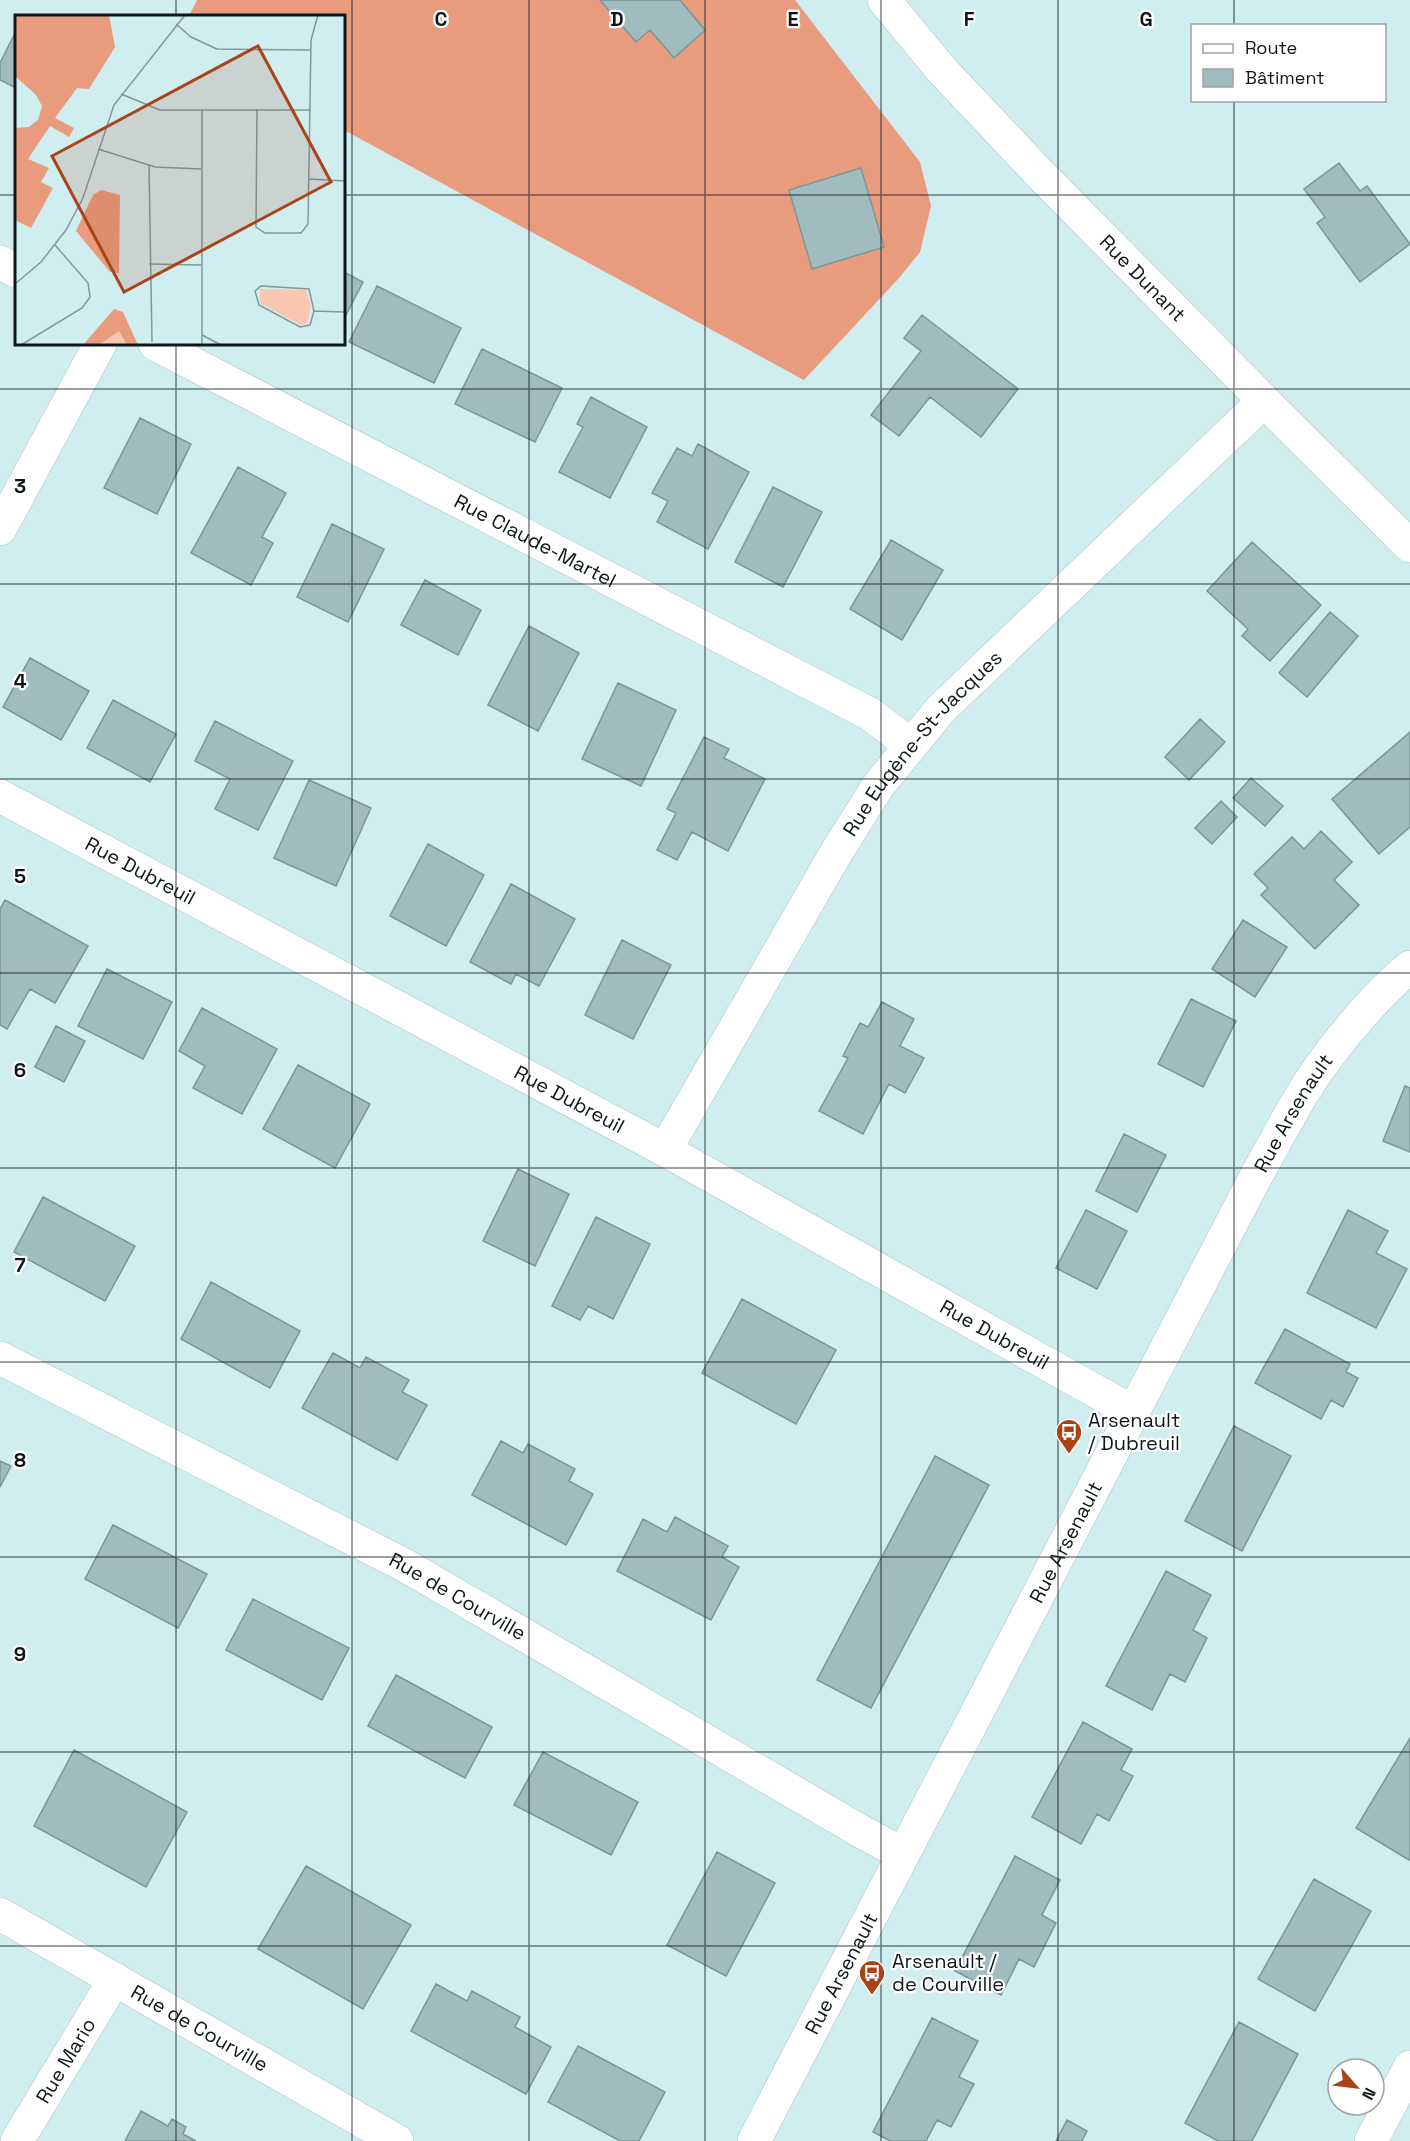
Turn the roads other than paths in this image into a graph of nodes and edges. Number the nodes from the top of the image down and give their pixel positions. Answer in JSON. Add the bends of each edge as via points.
{"nodes":[{"id":1,"x":884,"y":0,"type":"edge"},
{"id":2,"x":0,"y":262,"type":"edge"},
{"id":3,"x":15,"y":270,"type":"edge"},
{"id":4,"x":99,"y":345,"type":"edge"},
{"id":5,"x":157,"y":345,"type":"edge"},
{"id":6,"x":1264,"y":401,"type":"junction"},
{"id":7,"x":0,"y":529,"type":"edge"},
{"id":8,"x":1410,"y":546,"type":"edge"},
{"id":9,"x":912,"y":745,"type":"junction"},
{"id":10,"x":0,"y":796,"type":"edge"},
{"id":11,"x":1410,"y":967,"type":"edge"},
{"id":12,"x":665,"y":1150,"type":"junction"},
{"id":13,"x":0,"y":1358,"type":"edge"},
{"id":14,"x":1133,"y":1412,"type":"junction"},
{"id":15,"x":903,"y":1854,"type":"junction"},
{"id":16,"x":0,"y":1914,"type":"edge"},
{"id":17,"x":115,"y":1979,"type":"junction"},
{"id":18,"x":1410,"y":2067,"type":"edge"},
{"id":19,"x":17,"y":2141,"type":"edge"},
{"id":20,"x":397,"y":2141,"type":"edge"},
{"id":21,"x":754,"y":2141,"type":"edge"},
{"id":22,"x":1371,"y":2141,"type":"edge"}],
"edges":[{"from":1,"to":6,"type":"street","name":"Rue Dunant","via":[[940,68],[1040,174]]},
{"from":2,"to":3,"type":"street"},
{"from":4,"to":7,"type":"street"},
{"from":5,"to":9,"type":"street","name":"Rue Claude-Martel","via":[[870,714]]},
{"from":6,"to":8,"type":"street","name":"Rue Dunant"},
{"from":6,"to":9,"type":"street","name":"Rue Eugène-St-Jacques","via":[[941,709]]},
{"from":9,"to":12,"type":"street","name":"Rue Eugène-St-Jacques","via":[[878,786],[836,853]]},
{"from":10,"to":12,"type":"street","name":"Rue Dubreuil"},
{"from":11,"to":14,"type":"street","name":"Rue Arsenault","via":[[1357,1022],[1315,1075],[1253,1182]]},
{"from":12,"to":14,"type":"street","name":"Rue Dubreuil"},
{"from":13,"to":15,"type":"street","name":"Rue de Courville","via":[[406,1566]]},
{"from":14,"to":15,"type":"street","name":"Rue Arsenault"},
{"from":15,"to":21,"type":"street","name":"Rue Arsenault"},
{"from":16,"to":17,"type":"street","name":"Rue de Courville"},
{"from":17,"to":19,"type":"street","name":"Rue Mario"},
{"from":17,"to":20,"type":"street","name":"Rue de Courville"},
{"from":18,"to":22,"type":"street"}]}
